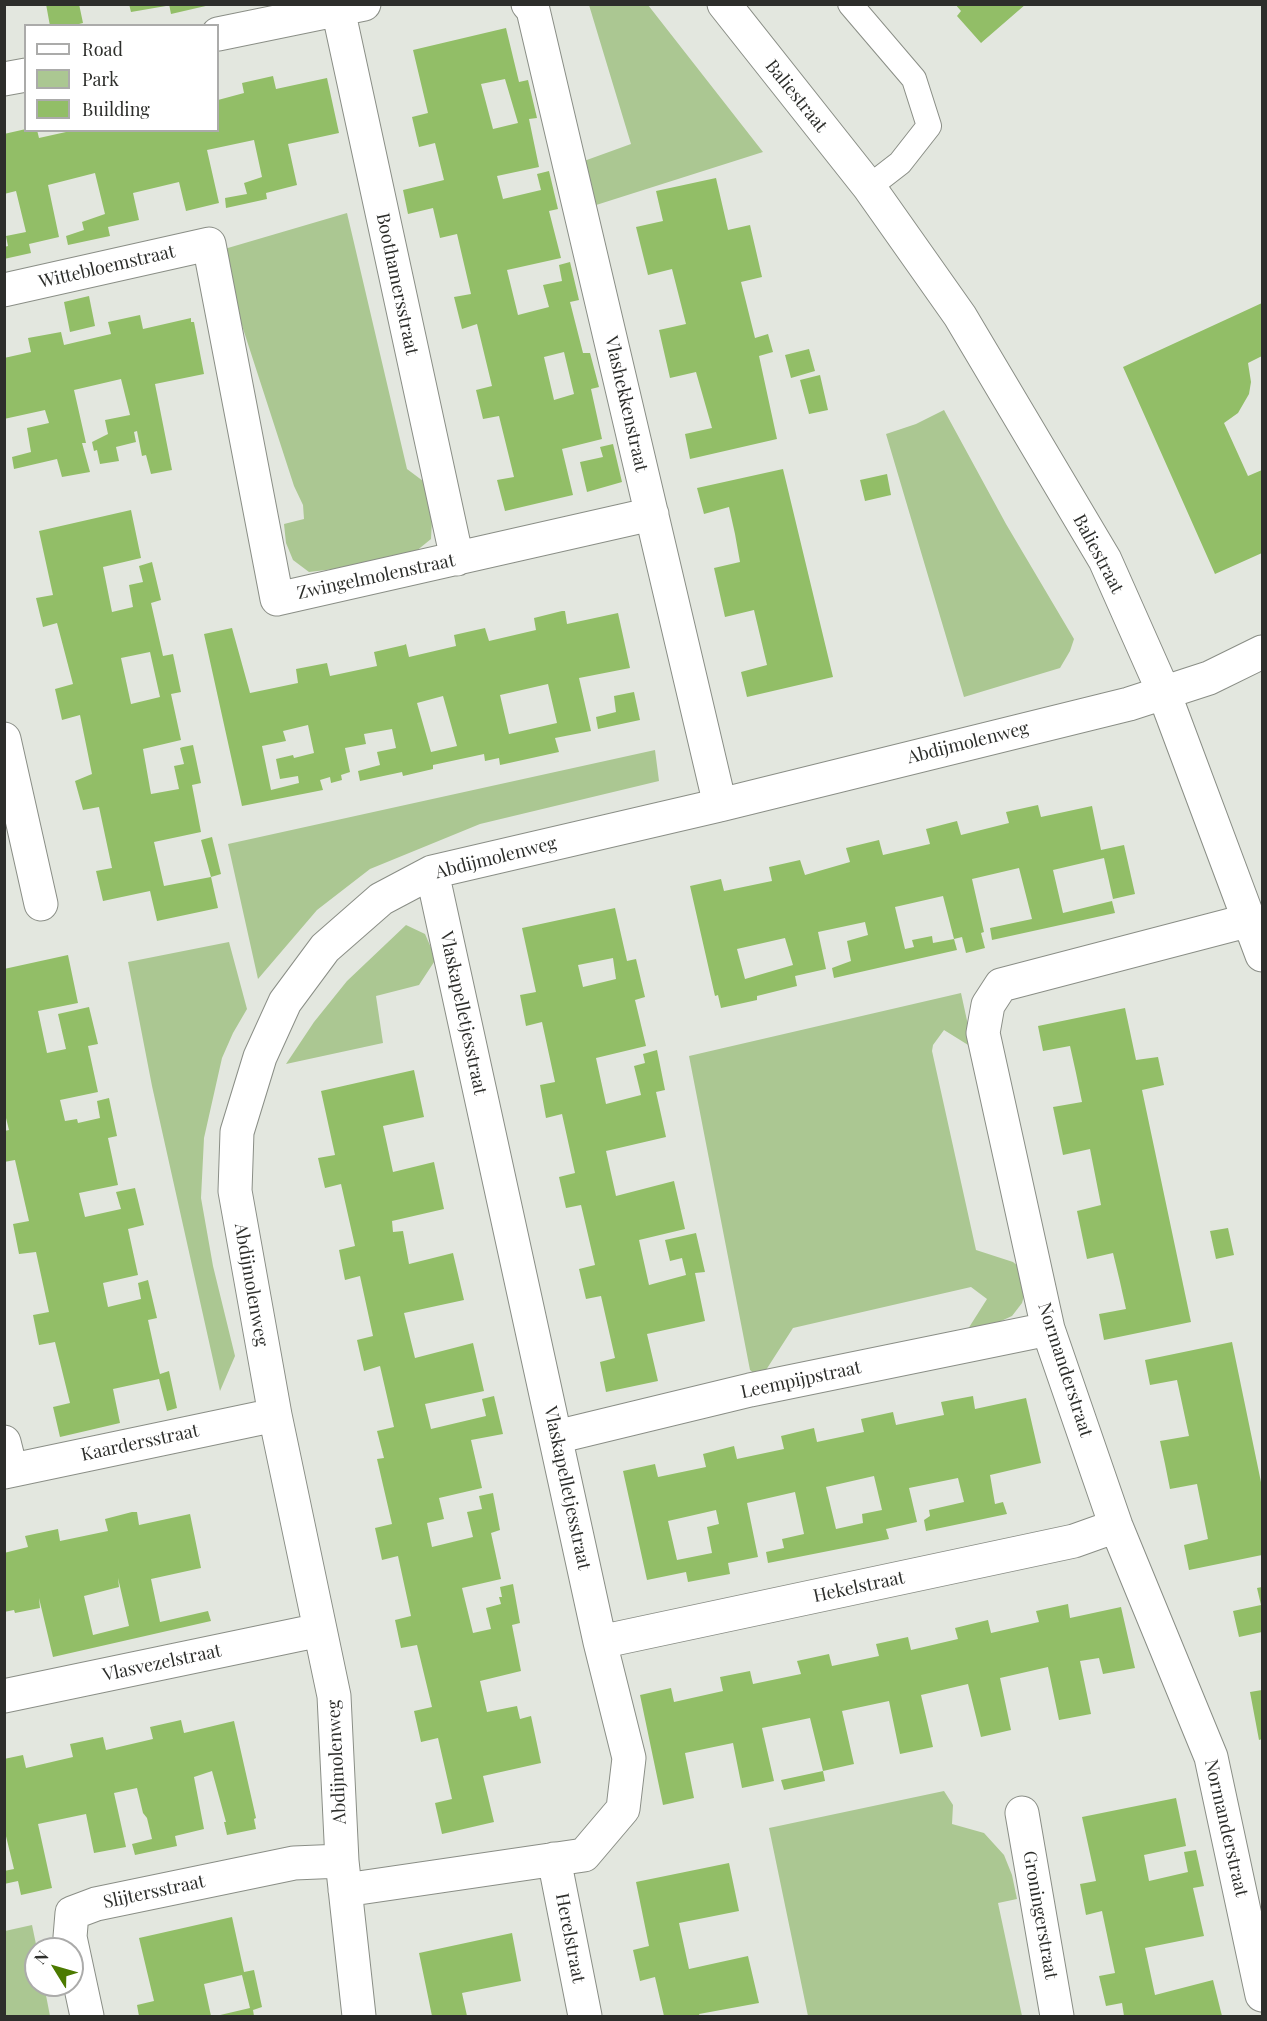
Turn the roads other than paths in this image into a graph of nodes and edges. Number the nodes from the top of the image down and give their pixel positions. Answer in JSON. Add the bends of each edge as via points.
{"nodes":[{"id":1,"x":528,"y":4,"type":"edge"},
{"id":2,"x":724,"y":4,"type":"edge"},
{"id":3,"x":850,"y":4,"type":"edge"},
{"id":4,"x":351,"y":7,"type":"edge"},
{"id":5,"x":219,"y":34,"type":"edge"},
{"id":6,"x":24,"y":75,"type":"edge"},
{"id":7,"x":4,"y":79,"type":"edge"},
{"id":8,"x":869,"y":187,"type":"junction"},
{"id":9,"x":209,"y":244,"type":"joint"},
{"id":10,"x":4,"y":290,"type":"edge"},
{"id":11,"x":652,"y":514,"type":"junction"},
{"id":12,"x":457,"y":559,"type":"junction"},
{"id":13,"x":1263,"y":652,"type":"edge"},
{"id":14,"x":1164,"y":693,"type":"junction"},
{"id":15,"x":4,"y":738,"type":"edge"},
{"id":16,"x":720,"y":805,"type":"junction"},
{"id":17,"x":432,"y":872,"type":"junction"},
{"id":18,"x":41,"y":904,"type":"dead end"},
{"id":19,"x":1250,"y":920,"type":"junction"},
{"id":20,"x":1263,"y":955,"type":"edge"},
{"id":21,"x":1048,"y":1329,"type":"junction"},
{"id":22,"x":274,"y":1415,"type":"junction"},
{"id":23,"x":556,"y":1437,"type":"junction"},
{"id":24,"x":7,"y":1461,"type":"edge"},
{"id":25,"x":1116,"y":1526,"type":"junction"},
{"id":26,"x":320,"y":1630,"type":"junction"},
{"id":27,"x":600,"y":1642,"type":"junction"},
{"id":28,"x":4,"y":1696,"type":"edge"},
{"id":29,"x":1022,"y":1813,"type":"dead end"},
{"id":30,"x":554,"y":1859,"type":"junction"},
{"id":31,"x":343,"y":1876,"type":"junction"},
{"id":32,"x":1263,"y":1995,"type":"edge"},
{"id":33,"x":87,"y":2016,"type":"edge"},
{"id":34,"x":359,"y":2016,"type":"edge"},
{"id":35,"x":585,"y":2016,"type":"edge"},
{"id":36,"x":1057,"y":2016,"type":"edge"}],
"edges":[{"from":1,"to":11,"type":"street","name":"Vlashekkenstraat","via":[[533,10]]},
{"from":2,"to":8,"type":"street","name":"Baliestraat"},
{"from":3,"to":8,"type":"lane","via":[[914,79],[929,126],[900,163]]},
{"from":4,"to":5,"type":"street"},
{"from":4,"to":12,"type":"street","name":"Boothamersstraat"},
{"from":6,"to":7,"type":"street"},
{"from":8,"to":14,"type":"street","name":"Baliestraat","via":[[960,316],[1099,550]]},
{"from":9,"to":10,"type":"street","name":"Wittebloemstraat"},
{"from":9,"to":12,"type":"street","name":"Zwingelmolenstraat","via":[[277,599]]},
{"from":11,"to":12,"type":"street","name":"Zwingelmolenstraat"},
{"from":11,"to":16,"type":"street","name":"Vlashekkenstraat"},
{"from":13,"to":14,"type":"street","name":"Abdijmolenweg","via":[[1209,678]]},
{"from":14,"to":16,"type":"street","name":"Abdijmolenweg"},
{"from":14,"to":19,"type":"street","name":"Baliestraat"},
{"from":15,"to":18,"type":"street"},
{"from":16,"to":17,"type":"street","name":"Abdijmolenweg"},
{"from":17,"to":22,"type":"street","name":"Abdijmolenweg","via":[[381,899],[325,948],[285,1002],[260,1057],[237,1132],[235,1191]]},
{"from":17,"to":23,"type":"street","name":"Vlaskapelletjesstraat"},
{"from":19,"to":20,"type":"street","name":"Baliestraat"},
{"from":19,"to":21,"type":"street","name":"Normanderstraat","via":[[1001,985],[988,1005],[983,1033]]},
{"from":21,"to":23,"type":"street","name":"Leempijpstraat","via":[[750,1390]]},
{"from":21,"to":25,"type":"street","name":"Normanderstraat"},
{"from":22,"to":24,"type":"street","name":"Kaardersstraat"},
{"from":22,"to":26,"type":"street","name":"Abdijmolenweg"},
{"from":23,"to":27,"type":"street","name":"Vlaskapelletjesstraat"},
{"from":25,"to":27,"type":"street","name":"Hekelstraat","via":[[1074,1541]]},
{"from":25,"to":32,"type":"street","name":"Normanderstraat","via":[[1211,1757]]},
{"from":26,"to":28,"type":"street","name":"Vlasvezelstraat"},
{"from":26,"to":31,"type":"street","name":"Abdijmolenweg","via":[[334,1696]]},
{"from":27,"to":30,"type":"street","name":"Vlaskapelletjesstraat","via":[[629,1758],[622,1809],[584,1855]]},
{"from":29,"to":36,"type":"street","name":"Groningerstraat"},
{"from":30,"to":31,"type":"street","name":"Vlaskapelletjesstraat"},
{"from":30,"to":35,"type":"street","name":"Herelstraat"},
{"from":31,"to":33,"type":"street","name":"Slijtersstraat","via":[[294,1863],[96,1904],[72,1913],[70,1937]]},
{"from":31,"to":34,"type":"street","name":"Abdijmolenweg"}]}
